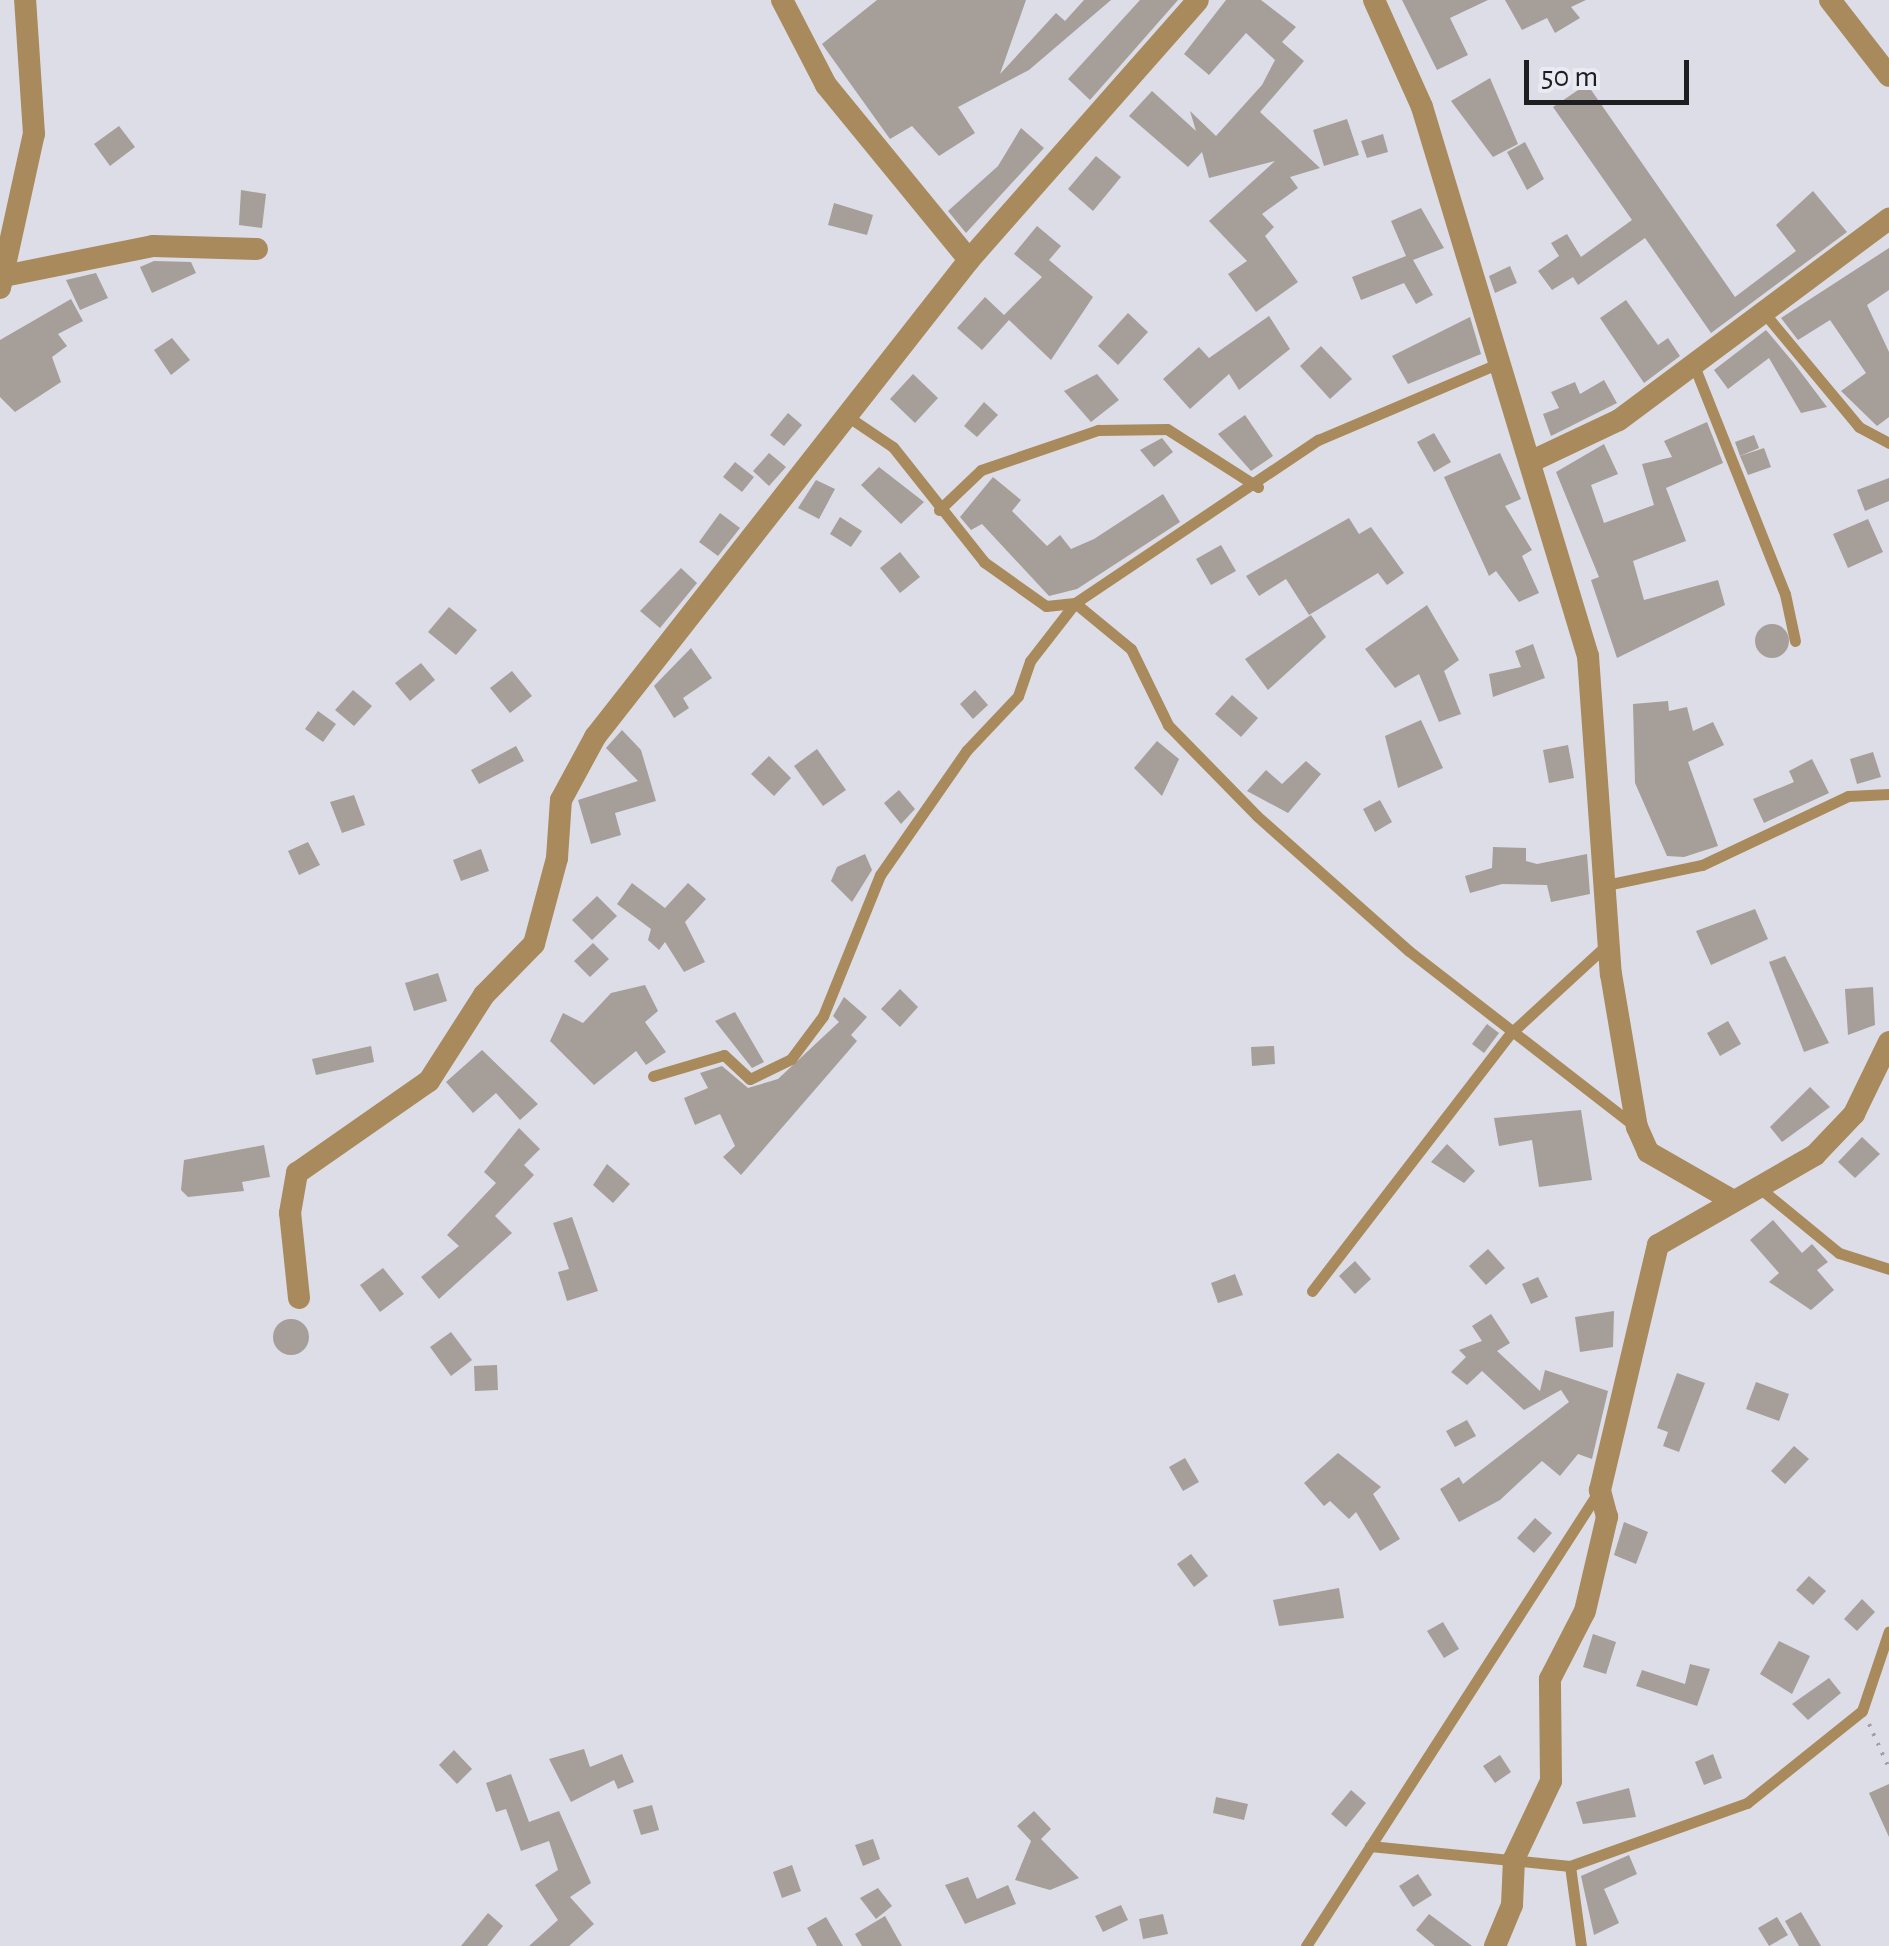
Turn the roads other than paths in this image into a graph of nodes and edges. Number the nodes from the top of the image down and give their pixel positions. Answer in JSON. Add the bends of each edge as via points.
{"nodes":[{"id":1,"x":25,"y":0,"type":"edge"},
{"id":2,"x":782,"y":0,"type":"edge"},
{"id":3,"x":1198,"y":0,"type":"edge"},
{"id":4,"x":1374,"y":0,"type":"edge"},
{"id":5,"x":1830,"y":0,"type":"edge"},
{"id":6,"x":1889,"y":76,"type":"edge"},
{"id":7,"x":1889,"y":220,"type":"edge"},
{"id":8,"x":257,"y":249,"type":"dead end"},
{"id":9,"x":969,"y":260,"type":"junction"},
{"id":10,"x":2,"y":282,"type":"edge"},
{"id":11,"x":1765,"y":314,"type":"junction"},
{"id":12,"x":1503,"y":362,"type":"junction"},
{"id":13,"x":1696,"y":368,"type":"junction"},
{"id":14,"x":846,"y":416,"type":"junction"},
{"id":15,"x":1889,"y":443,"type":"edge"},
{"id":16,"x":1530,"y":462,"type":"junction"},
{"id":17,"x":1258,"y":487,"type":"junction"},
{"id":18,"x":939,"y":510,"type":"junction"},
{"id":19,"x":1075,"y":603,"type":"junction"},
{"id":20,"x":1795,"y":641,"type":"dead end"},
{"id":21,"x":1889,"y":794,"type":"edge"},
{"id":22,"x":1611,"y":884,"type":"junction"},
{"id":23,"x":1610,"y":942,"type":"junction"},
{"id":24,"x":1512,"y":1033,"type":"junction"},
{"id":25,"x":1889,"y":1042,"type":"edge"},
{"id":26,"x":653,"y":1076,"type":"dead end"},
{"id":27,"x":1636,"y":1127,"type":"junction"},
{"id":28,"x":1762,"y":1190,"type":"junction"},
{"id":29,"x":1730,"y":1199,"type":"junction"},
{"id":30,"x":1889,"y":1268,"type":"edge"},
{"id":31,"x":1312,"y":1291,"type":"dead end"},
{"id":32,"x":299,"y":1298,"type":"dead end"},
{"id":33,"x":1600,"y":1490,"type":"junction"},
{"id":34,"x":1889,"y":1631,"type":"edge"},
{"id":35,"x":1370,"y":1846,"type":"junction"},
{"id":36,"x":1514,"y":1859,"type":"junction"},
{"id":37,"x":1570,"y":1866,"type":"junction"},
{"id":38,"x":1306,"y":1946,"type":"edge"},
{"id":39,"x":1495,"y":1946,"type":"edge"},
{"id":40,"x":1581,"y":1946,"type":"edge"}],
"edges":[{"from":1,"to":10,"type":"street","via":[[34,134]]},
{"from":2,"to":9,"type":"street","via":[[826,85]]},
{"from":3,"to":9,"type":"street"},
{"from":4,"to":12,"type":"street","via":[[1405,55]]},
{"from":5,"to":6,"type":"street"},
{"from":7,"to":11,"type":"street"},
{"from":8,"to":10,"type":"street","via":[[153,246]]},
{"from":9,"to":14,"type":"street"},
{"from":11,"to":13,"type":"street"},
{"from":11,"to":15,"type":"lane","via":[[1859,427]]},
{"from":12,"to":16,"type":"street"},
{"from":12,"to":17,"type":"lane","via":[[1318,440]]},
{"from":13,"to":16,"type":"street"},
{"from":13,"to":20,"type":"lane","via":[[1785,594]]},
{"from":14,"to":18,"type":"lane","via":[[893,447]]},
{"from":14,"to":32,"type":"street","via":[[573,769],[534,944],[484,995],[430,1080],[297,1174],[290,1213]]},
{"from":16,"to":22,"type":"street","via":[[1588,656]]},
{"from":17,"to":18,"type":"lane","via":[[1168,430],[1098,430],[981,470]]},
{"from":17,"to":19,"type":"lane"},
{"from":18,"to":19,"type":"lane","via":[[984,562],[1046,606]]},
{"from":19,"to":24,"type":"lane","via":[[1131,649],[1168,725],[1232,791]]},
{"from":19,"to":26,"type":"lane","via":[[1030,661],[1018,696],[967,750],[880,876],[824,1016],[791,1059],[750,1079],[724,1055]]},
{"from":21,"to":22,"type":"lane","via":[[1848,796],[1702,865]]},
{"from":22,"to":23,"type":"street"},
{"from":23,"to":24,"type":"lane"},
{"from":23,"to":27,"type":"street"},
{"from":24,"to":27,"type":"lane"},
{"from":24,"to":31,"type":"lane"},
{"from":25,"to":28,"type":"street","via":[[1854,1114]]},
{"from":27,"to":29,"type":"street","via":[[1648,1152]]},
{"from":28,"to":29,"type":"street"},
{"from":28,"to":30,"type":"lane","via":[[1839,1253]]},
{"from":29,"to":33,"type":"street","via":[[1658,1245]]},
{"from":33,"to":35,"type":"lane"},
{"from":33,"to":36,"type":"street","via":[[1607,1517],[1586,1612],[1548,1694],[1550,1781]]},
{"from":34,"to":37,"type":"lane","via":[[1862,1712],[1747,1803]]},
{"from":35,"to":36,"type":"lane"},
{"from":35,"to":38,"type":"lane"},
{"from":36,"to":37,"type":"lane"},
{"from":36,"to":39,"type":"street","via":[[1512,1905]]},
{"from":37,"to":40,"type":"lane"}]}
